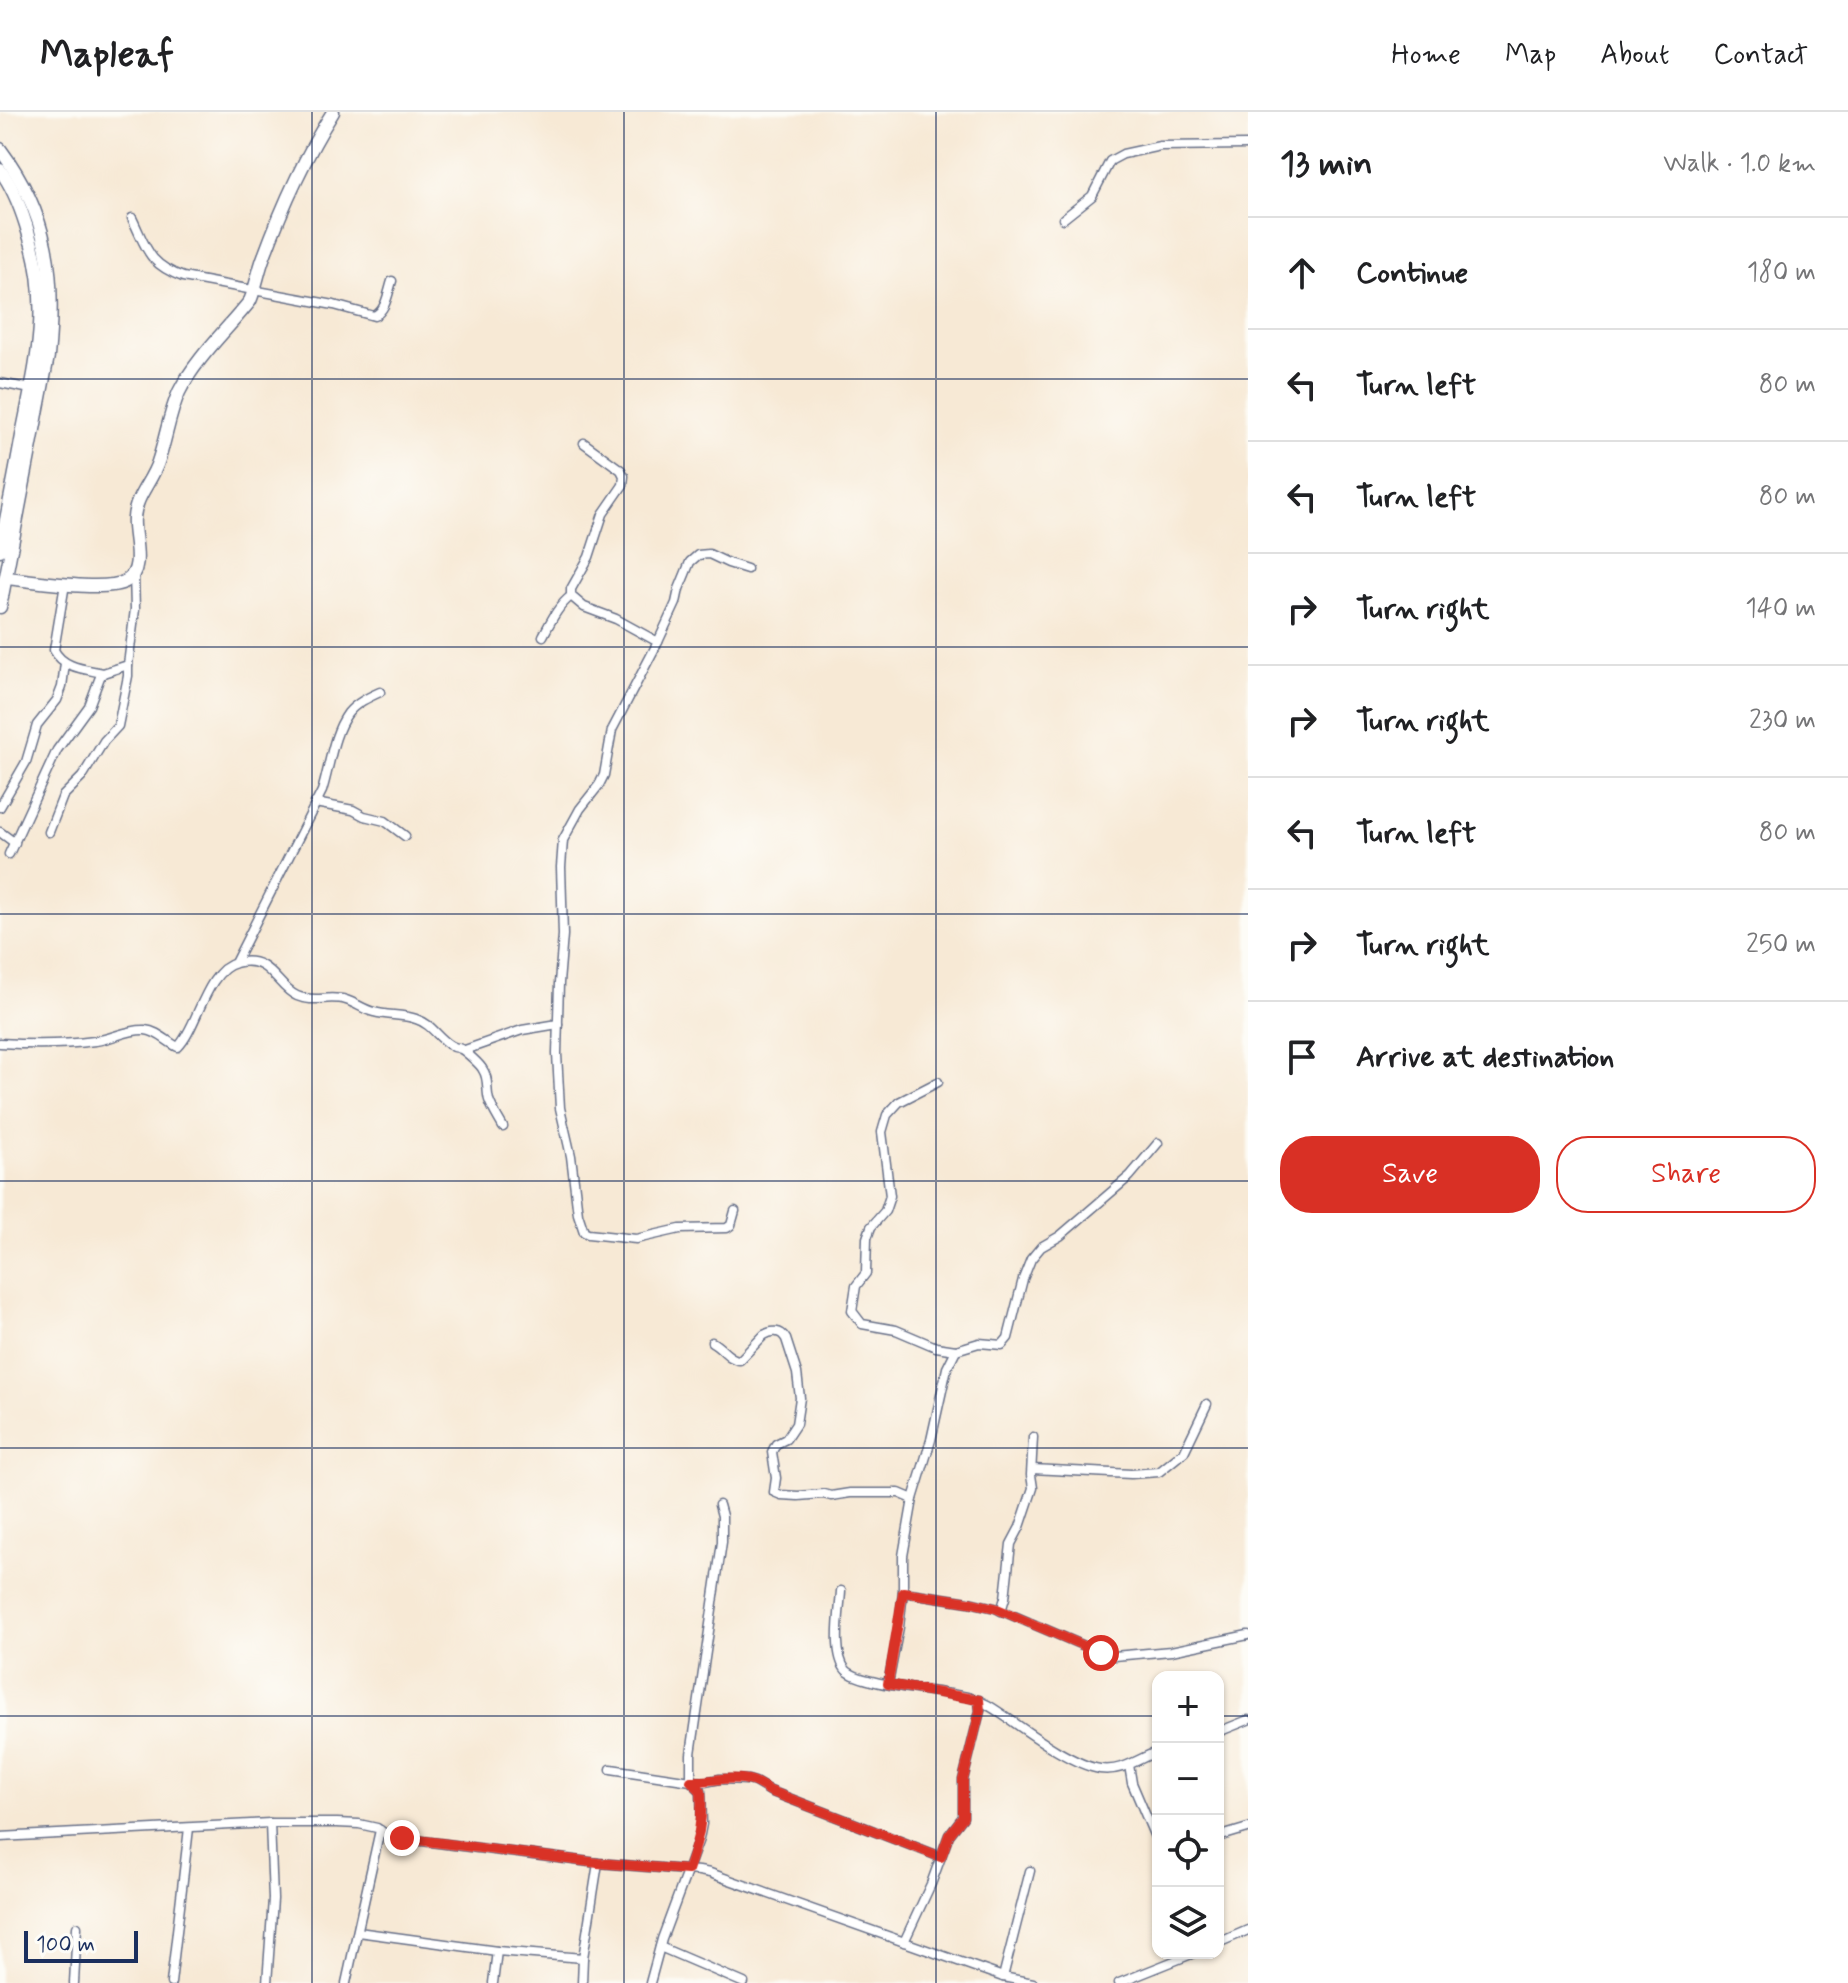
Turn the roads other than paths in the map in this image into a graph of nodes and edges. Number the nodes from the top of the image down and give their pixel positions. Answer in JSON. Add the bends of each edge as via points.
{"nodes":[{"id":1,"x":333,"y":112,"type":"edge"},
{"id":2,"x":1248,"y":145,"type":"edge"},
{"id":3,"x":0,"y":149,"type":"edge"},
{"id":4,"x":0,"y":170,"type":"edge"},
{"id":5,"x":24,"y":201,"type":"junction"},
{"id":6,"x":132,"y":218,"type":"dead end"},
{"id":7,"x":1063,"y":219,"type":"dead end"},
{"id":8,"x":392,"y":281,"type":"dead end"},
{"id":9,"x":255,"y":290,"type":"junction"},
{"id":10,"x":0,"y":383,"type":"edge"},
{"id":11,"x":31,"y":389,"type":"junction"},
{"id":12,"x":27,"y":440,"type":"junction"},
{"id":13,"x":584,"y":443,"type":"dead end"},
{"id":14,"x":0,"y":550,"type":"edge"},
{"id":15,"x":747,"y":569,"type":"dead end"},
{"id":16,"x":134,"y":573,"type":"junction"},
{"id":17,"x":5,"y":578,"type":"junction"},
{"id":18,"x":65,"y":584,"type":"junction"},
{"id":19,"x":571,"y":596,"type":"junction"},
{"id":20,"x":0,"y":607,"type":"edge"},
{"id":21,"x":543,"y":636,"type":"dead end"},
{"id":22,"x":658,"y":642,"type":"junction"},
{"id":23,"x":65,"y":663,"type":"junction"},
{"id":24,"x":128,"y":665,"type":"junction"},
{"id":25,"x":103,"y":673,"type":"junction"},
{"id":26,"x":380,"y":692,"type":"dead end"},
{"id":27,"x":315,"y":803,"type":"junction"},
{"id":28,"x":0,"y":807,"type":"edge"},
{"id":29,"x":0,"y":832,"type":"edge"},
{"id":30,"x":49,"y":832,"type":"dead end"},
{"id":31,"x":405,"y":836,"type":"dead end"},
{"id":32,"x":15,"y":843,"type":"junction"},
{"id":33,"x":9,"y":854,"type":"dead end"},
{"id":34,"x":235,"y":963,"type":"junction"},
{"id":35,"x":558,"y":1024,"type":"junction"},
{"id":36,"x":0,"y":1043,"type":"edge"},
{"id":37,"x":465,"y":1050,"type":"junction"},
{"id":38,"x":938,"y":1082,"type":"dead end"},
{"id":39,"x":503,"y":1127,"type":"dead end"},
{"id":40,"x":1158,"y":1143,"type":"dead end"},
{"id":41,"x":735,"y":1211,"type":"dead end"},
{"id":42,"x":712,"y":1342,"type":"dead end"},
{"id":43,"x":956,"y":1350,"type":"junction"},
{"id":44,"x":1207,"y":1404,"type":"dead end"},
{"id":45,"x":1033,"y":1437,"type":"dead end"},
{"id":46,"x":1032,"y":1469,"type":"junction"},
{"id":47,"x":913,"y":1499,"type":"junction"},
{"id":48,"x":719,"y":1505,"type":"dead end"},
{"id":49,"x":841,"y":1591,"type":"dead end"},
{"id":50,"x":903,"y":1592,"type":"junction"},
{"id":51,"x":1005,"y":1598,"type":"junction"},
{"id":52,"x":1001,"y":1611,"type":"junction"},
{"id":53,"x":1015,"y":1617,"type":"junction"},
{"id":54,"x":1248,"y":1636,"type":"edge"},
{"id":55,"x":888,"y":1684,"type":"junction"},
{"id":56,"x":979,"y":1700,"type":"junction"},
{"id":57,"x":990,"y":1706,"type":"junction"},
{"id":58,"x":980,"y":1711,"type":"junction"},
{"id":59,"x":1248,"y":1720,"type":"edge"},
{"id":60,"x":1224,"y":1730,"type":"edge"},
{"id":61,"x":1152,"y":1754,"type":"edge"},
{"id":62,"x":1129,"y":1765,"type":"junction"},
{"id":63,"x":611,"y":1769,"type":"dead end"},
{"id":64,"x":1116,"y":1770,"type":"junction"},
{"id":65,"x":691,"y":1781,"type":"junction"},
{"id":66,"x":1132,"y":1783,"type":"junction"},
{"id":67,"x":270,"y":1823,"type":"junction"},
{"id":68,"x":189,"y":1828,"type":"junction"},
{"id":69,"x":1248,"y":1828,"type":"edge"},
{"id":70,"x":380,"y":1830,"type":"junction"},
{"id":71,"x":1152,"y":1830,"type":"edge"},
{"id":72,"x":1224,"y":1835,"type":"edge"},
{"id":73,"x":0,"y":1837,"type":"edge"},
{"id":74,"x":941,"y":1857,"type":"junction"},
{"id":75,"x":598,"y":1863,"type":"junction"},
{"id":76,"x":688,"y":1870,"type":"junction"},
{"id":77,"x":1030,"y":1871,"type":"dead end"},
{"id":78,"x":77,"y":1927,"type":"dead end"},
{"id":79,"x":1248,"y":1930,"type":"edge"},
{"id":80,"x":358,"y":1932,"type":"junction"},
{"id":81,"x":1224,"y":1940,"type":"edge"},
{"id":82,"x":904,"y":1942,"type":"junction"},
{"id":83,"x":660,"y":1947,"type":"junction"},
{"id":84,"x":497,"y":1951,"type":"junction"},
{"id":85,"x":583,"y":1958,"type":"junction"},
{"id":86,"x":1179,"y":1959,"type":"edge"},
{"id":87,"x":1003,"y":1977,"type":"junction"},
{"id":88,"x":74,"y":1983,"type":"edge"},
{"id":89,"x":171,"y":1983,"type":"edge"},
{"id":90,"x":267,"y":1983,"type":"edge"},
{"id":91,"x":346,"y":1983,"type":"edge"},
{"id":92,"x":493,"y":1983,"type":"edge"},
{"id":93,"x":582,"y":1983,"type":"edge"},
{"id":94,"x":650,"y":1983,"type":"edge"},
{"id":95,"x":744,"y":1983,"type":"edge"},
{"id":96,"x":1033,"y":1983,"type":"edge"},
{"id":97,"x":1119,"y":1983,"type":"edge"}],
"edges":[{"from":1,"to":9,"type":"main road","via":[[290,191]]},
{"from":2,"to":7,"type":"street","via":[[1160,146],[1123,154],[1110,161],[1092,196]]},
{"from":3,"to":5,"type":"main road"},
{"from":4,"to":5,"type":"main road"},
{"from":5,"to":11,"type":"main road","via":[[37,259],[42,319]]},
{"from":5,"to":12,"type":"main road","via":[[41,228],[52,315],[48,356]]},
{"from":6,"to":9,"type":"street","via":[[161,267],[183,277]]},
{"from":8,"to":9,"type":"street","via":[[382,310],[374,316]]},
{"from":9,"to":16,"type":"main road","via":[[177,396],[158,464],[133,516]]},
{"from":10,"to":11,"type":"street"},
{"from":11,"to":12,"type":"main road"},
{"from":12,"to":14,"type":"main road"},
{"from":12,"to":17,"type":"main road"},
{"from":13,"to":19,"type":"street","via":[[624,476]]},
{"from":15,"to":22,"type":"street","via":[[698,555],[690,562]]},
{"from":16,"to":18,"type":"main road","via":[[120,583]]},
{"from":16,"to":24,"type":"street"},
{"from":17,"to":18,"type":"main road"},
{"from":17,"to":20,"type":"main road"},
{"from":18,"to":23,"type":"street","via":[[54,650]]},
{"from":19,"to":21,"type":"street"},
{"from":19,"to":22,"type":"street"},
{"from":22,"to":35,"type":"street","via":[[612,730],[604,775],[563,840]]},
{"from":23,"to":25,"type":"street"},
{"from":23,"to":28,"type":"street","via":[[57,700],[37,725],[26,762]]},
{"from":24,"to":25,"type":"street"},
{"from":24,"to":30,"type":"street","via":[[118,726],[63,796]]},
{"from":25,"to":32,"type":"street","via":[[89,706],[57,750]]},
{"from":26,"to":27,"type":"street","via":[[349,711]]},
{"from":27,"to":31,"type":"street","via":[[385,821]]},
{"from":27,"to":34,"type":"street"},
{"from":29,"to":32,"type":"street"},
{"from":32,"to":33,"type":"street"},
{"from":34,"to":36,"type":"street","via":[[217,978],[180,1047],[146,1030],[52,1046]]},
{"from":34,"to":37,"type":"street","via":[[262,965],[295,996],[346,1000],[376,1013],[416,1019],[451,1046]]},
{"from":35,"to":37,"type":"street"},
{"from":35,"to":41,"type":"street","via":[[560,1108],[584,1232],[636,1239],[680,1229],[727,1228]]},
{"from":37,"to":39,"type":"street","via":[[485,1072],[489,1099]]},
{"from":38,"to":43,"type":"street","via":[[899,1102],[887,1115],[882,1132],[890,1196],[867,1238],[866,1273],[856,1286],[852,1311],[862,1324]]},
{"from":40,"to":43,"type":"street","via":[[1130,1176],[1031,1259],[1002,1345],[979,1343]]},
{"from":42,"to":47,"type":"street","via":[[740,1360],[769,1332],[786,1339],[800,1398],[796,1424],[772,1452],[774,1492],[899,1493]]},
{"from":43,"to":47,"type":"street"},
{"from":44,"to":46,"type":"street","via":[[1184,1452],[1159,1472]]},
{"from":45,"to":46,"type":"street"},
{"from":46,"to":51,"type":"street","via":[[1032,1494],[1011,1544]]},
{"from":47,"to":50,"type":"street"},
{"from":48,"to":65,"type":"street","via":[[722,1542],[692,1737]]},
{"from":49,"to":55,"type":"street","via":[[838,1636],[844,1668]]},
{"from":50,"to":52,"type":"street"},
{"from":50,"to":55,"type":"street"},
{"from":51,"to":52,"type":"street"},
{"from":51,"to":53,"type":"street"},
{"from":52,"to":53,"type":"street"},
{"from":53,"to":54,"type":"street","via":[[1114,1656]]},
{"from":55,"to":56,"type":"street"},
{"from":56,"to":57,"type":"street"},
{"from":56,"to":58,"type":"street"},
{"from":57,"to":58,"type":"street"},
{"from":57,"to":64,"type":"street","via":[[1079,1762]]},
{"from":58,"to":74,"type":"street","via":[[963,1780],[963,1817]]},
{"from":59,"to":60,"type":"street"},
{"from":61,"to":62,"type":"street"},
{"from":62,"to":64,"type":"street"},
{"from":62,"to":66,"type":"street"},
{"from":63,"to":65,"type":"street"},
{"from":64,"to":66,"type":"street"},
{"from":65,"to":74,"type":"street","via":[[755,1782]]},
{"from":65,"to":76,"type":"street","via":[[701,1791],[702,1810]]},
{"from":66,"to":71,"type":"street"},
{"from":67,"to":68,"type":"street"},
{"from":67,"to":70,"type":"street","via":[[359,1824]]},
{"from":67,"to":90,"type":"street","via":[[273,1899]]},
{"from":68,"to":73,"type":"street"},
{"from":68,"to":89,"type":"street"},
{"from":69,"to":72,"type":"street"},
{"from":70,"to":75,"type":"street","via":[[390,1837]]},
{"from":70,"to":80,"type":"street"},
{"from":74,"to":82,"type":"street"},
{"from":75,"to":76,"type":"street"},
{"from":75,"to":85,"type":"street"},
{"from":76,"to":82,"type":"street","via":[[710,1873]]},
{"from":76,"to":83,"type":"street"},
{"from":77,"to":87,"type":"street"},
{"from":78,"to":88,"type":"street"},
{"from":79,"to":81,"type":"street"},
{"from":80,"to":84,"type":"street"},
{"from":80,"to":91,"type":"street"},
{"from":82,"to":87,"type":"street"},
{"from":83,"to":94,"type":"street"},
{"from":83,"to":95,"type":"street"},
{"from":84,"to":85,"type":"street"},
{"from":84,"to":92,"type":"street"},
{"from":85,"to":93,"type":"street"},
{"from":86,"to":97,"type":"street"},
{"from":87,"to":96,"type":"street"}]}
